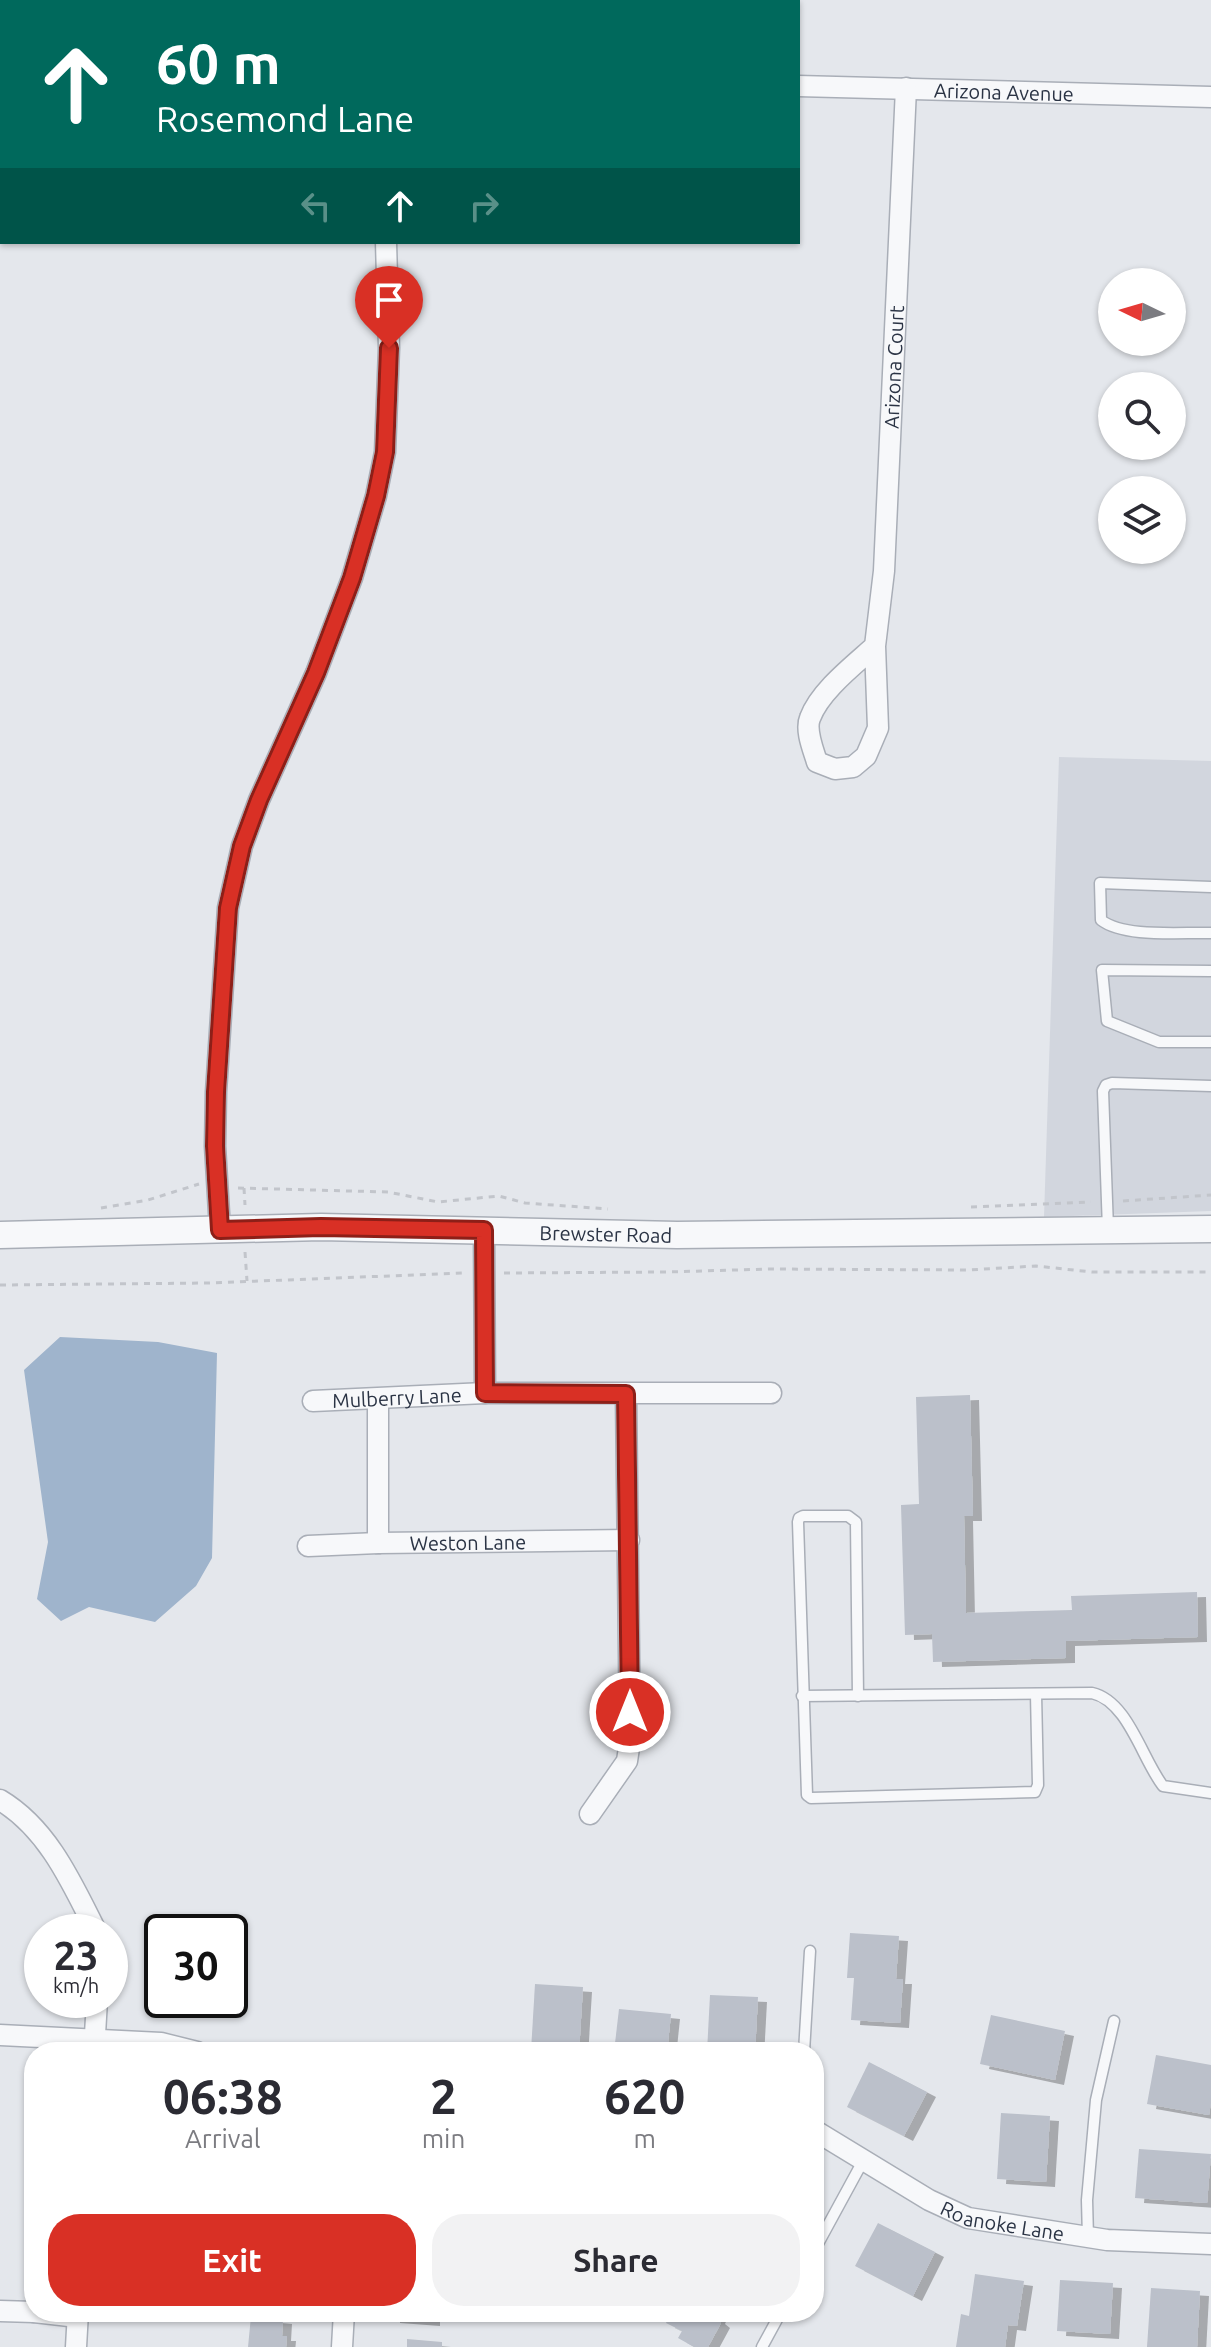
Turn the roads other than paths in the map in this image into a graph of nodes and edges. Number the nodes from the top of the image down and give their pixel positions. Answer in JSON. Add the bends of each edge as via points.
{"nodes":[{"id":1,"x":800,"y":86,"type":"edge"},
{"id":2,"x":906,"y":88,"type":"junction"},
{"id":3,"x":1211,"y":97,"type":"edge"},
{"id":4,"x":386,"y":244,"type":"edge"},
{"id":5,"x":875,"y":646,"type":"junction"},
{"id":6,"x":1211,"y":887,"type":"edge"},
{"id":7,"x":1211,"y":933,"type":"edge"},
{"id":8,"x":1211,"y":971,"type":"edge"},
{"id":9,"x":1211,"y":1042,"type":"edge"},
{"id":10,"x":1211,"y":1086,"type":"edge"},
{"id":11,"x":1211,"y":1229,"type":"edge"},
{"id":12,"x":220,"y":1230,"type":"junction"},
{"id":13,"x":484,"y":1230,"type":"junction"},
{"id":14,"x":1108,"y":1230,"type":"junction"},
{"id":15,"x":0,"y":1235,"type":"edge"},
{"id":16,"x":485,"y":1393,"type":"junction"},
{"id":17,"x":771,"y":1393,"type":"dead end"},
{"id":18,"x":626,"y":1394,"type":"junction"},
{"id":19,"x":378,"y":1399,"type":"junction"},
{"id":20,"x":313,"y":1401,"type":"dead end"},
{"id":21,"x":629,"y":1540,"type":"junction"},
{"id":22,"x":378,"y":1543,"type":"junction"},
{"id":23,"x":308,"y":1546,"type":"dead end"},
{"id":24,"x":1036,"y":1694,"type":"junction"},
{"id":25,"x":802,"y":1696,"type":"junction"},
{"id":26,"x":858,"y":1696,"type":"junction"},
{"id":27,"x":1211,"y":1793,"type":"edge"},
{"id":28,"x":0,"y":1800,"type":"edge"},
{"id":29,"x":590,"y":1814,"type":"dead end"},
{"id":30,"x":86,"y":1914,"type":"edge"},
{"id":31,"x":810,"y":1951,"type":"dead end"},
{"id":32,"x":96,"y":2018,"type":"edge"},
{"id":33,"x":1114,"y":2021,"type":"dead end"},
{"id":34,"x":0,"y":2035,"type":"edge"},
{"id":35,"x":66,"y":2042,"type":"edge"},
{"id":36,"x":94,"y":2042,"type":"edge"},
{"id":37,"x":805,"y":2042,"type":"edge"},
{"id":38,"x":824,"y":2136,"type":"edge"},
{"id":39,"x":863,"y":2161,"type":"junction"},
{"id":40,"x":824,"y":2233,"type":"edge"},
{"id":41,"x":1088,"y":2238,"type":"junction"},
{"id":42,"x":1211,"y":2244,"type":"edge"},
{"id":43,"x":0,"y":2311,"type":"edge"},
{"id":44,"x":24,"y":2312,"type":"edge"},
{"id":45,"x":78,"y":2322,"type":"edge"},
{"id":46,"x":343,"y":2322,"type":"edge"},
{"id":47,"x":776,"y":2322,"type":"edge"},
{"id":48,"x":76,"y":2347,"type":"edge"},
{"id":49,"x":342,"y":2347,"type":"edge"},
{"id":50,"x":762,"y":2347,"type":"edge"}],
"edges":[{"from":1,"to":2,"type":"street","name":"Arizona Avenue"},
{"from":2,"to":3,"type":"street","name":"Arizona Avenue"},
{"from":2,"to":5,"type":"street","name":"Arizona Court","via":[[884,571]]},
{"from":4,"to":12,"type":"street","via":[[385,452],[376,496],[316,673],[242,846],[228,908],[216,1092]]},
{"from":5,"to":5,"type":"street","name":"Arizona Court","via":[[843,674],[809,720],[817,762],[835,769],[853,767],[866,756],[878,728]]},
{"from":6,"to":7,"type":"lane","via":[[1100,883],[1101,920],[1109,926]]},
{"from":8,"to":9,"type":"lane","via":[[1102,970],[1107,1021],[1159,1042]]},
{"from":10,"to":14,"type":"lane","via":[[1106,1085]]},
{"from":11,"to":14,"type":"street","name":"Brewster Road"},
{"from":12,"to":13,"type":"street","name":"Brewster Road"},
{"from":12,"to":15,"type":"street","name":"Brewster Road"},
{"from":13,"to":14,"type":"street","name":"Brewster Road","via":[[677,1235]]},
{"from":13,"to":16,"type":"street"},
{"from":16,"to":18,"type":"street","name":"Mulberry Lane"},
{"from":16,"to":19,"type":"street","name":"Mulberry Lane"},
{"from":17,"to":18,"type":"street","name":"Mulberry Lane"},
{"from":18,"to":21,"type":"street"},
{"from":19,"to":20,"type":"street","name":"Mulberry Lane"},
{"from":19,"to":22,"type":"street"},
{"from":21,"to":22,"type":"street","name":"Weston Lane"},
{"from":21,"to":29,"type":"street","via":[[627,1761]]},
{"from":22,"to":23,"type":"street","name":"Weston Lane"},
{"from":24,"to":25,"type":"lane","via":[[1035,1792],[811,1798],[805,1789]]},
{"from":24,"to":26,"type":"lane"},
{"from":24,"to":27,"type":"lane","via":[[1092,1693],[1109,1699],[1163,1786]]},
{"from":25,"to":26,"type":"lane"},
{"from":25,"to":26,"type":"lane","via":[[798,1522],[803,1516],[848,1516],[856,1522]]},
{"from":28,"to":30,"type":"street","via":[[33,1828],[65,1869]]},
{"from":31,"to":37,"type":"lane"},
{"from":32,"to":36,"type":"street"},
{"from":33,"to":41,"type":"lane","via":[[1096,2100]]},
{"from":34,"to":35,"type":"street"},
{"from":38,"to":39,"type":"street","name":"Roanoke Lane"},
{"from":39,"to":40,"type":"lane"},
{"from":39,"to":41,"type":"street","name":"Roanoke Lane","via":[[968,2218]]},
{"from":41,"to":42,"type":"street","name":"Roanoke Lane"},
{"from":43,"to":44,"type":"street"},
{"from":45,"to":48,"type":"street"},
{"from":46,"to":49,"type":"street"},
{"from":47,"to":50,"type":"lane"}]}
